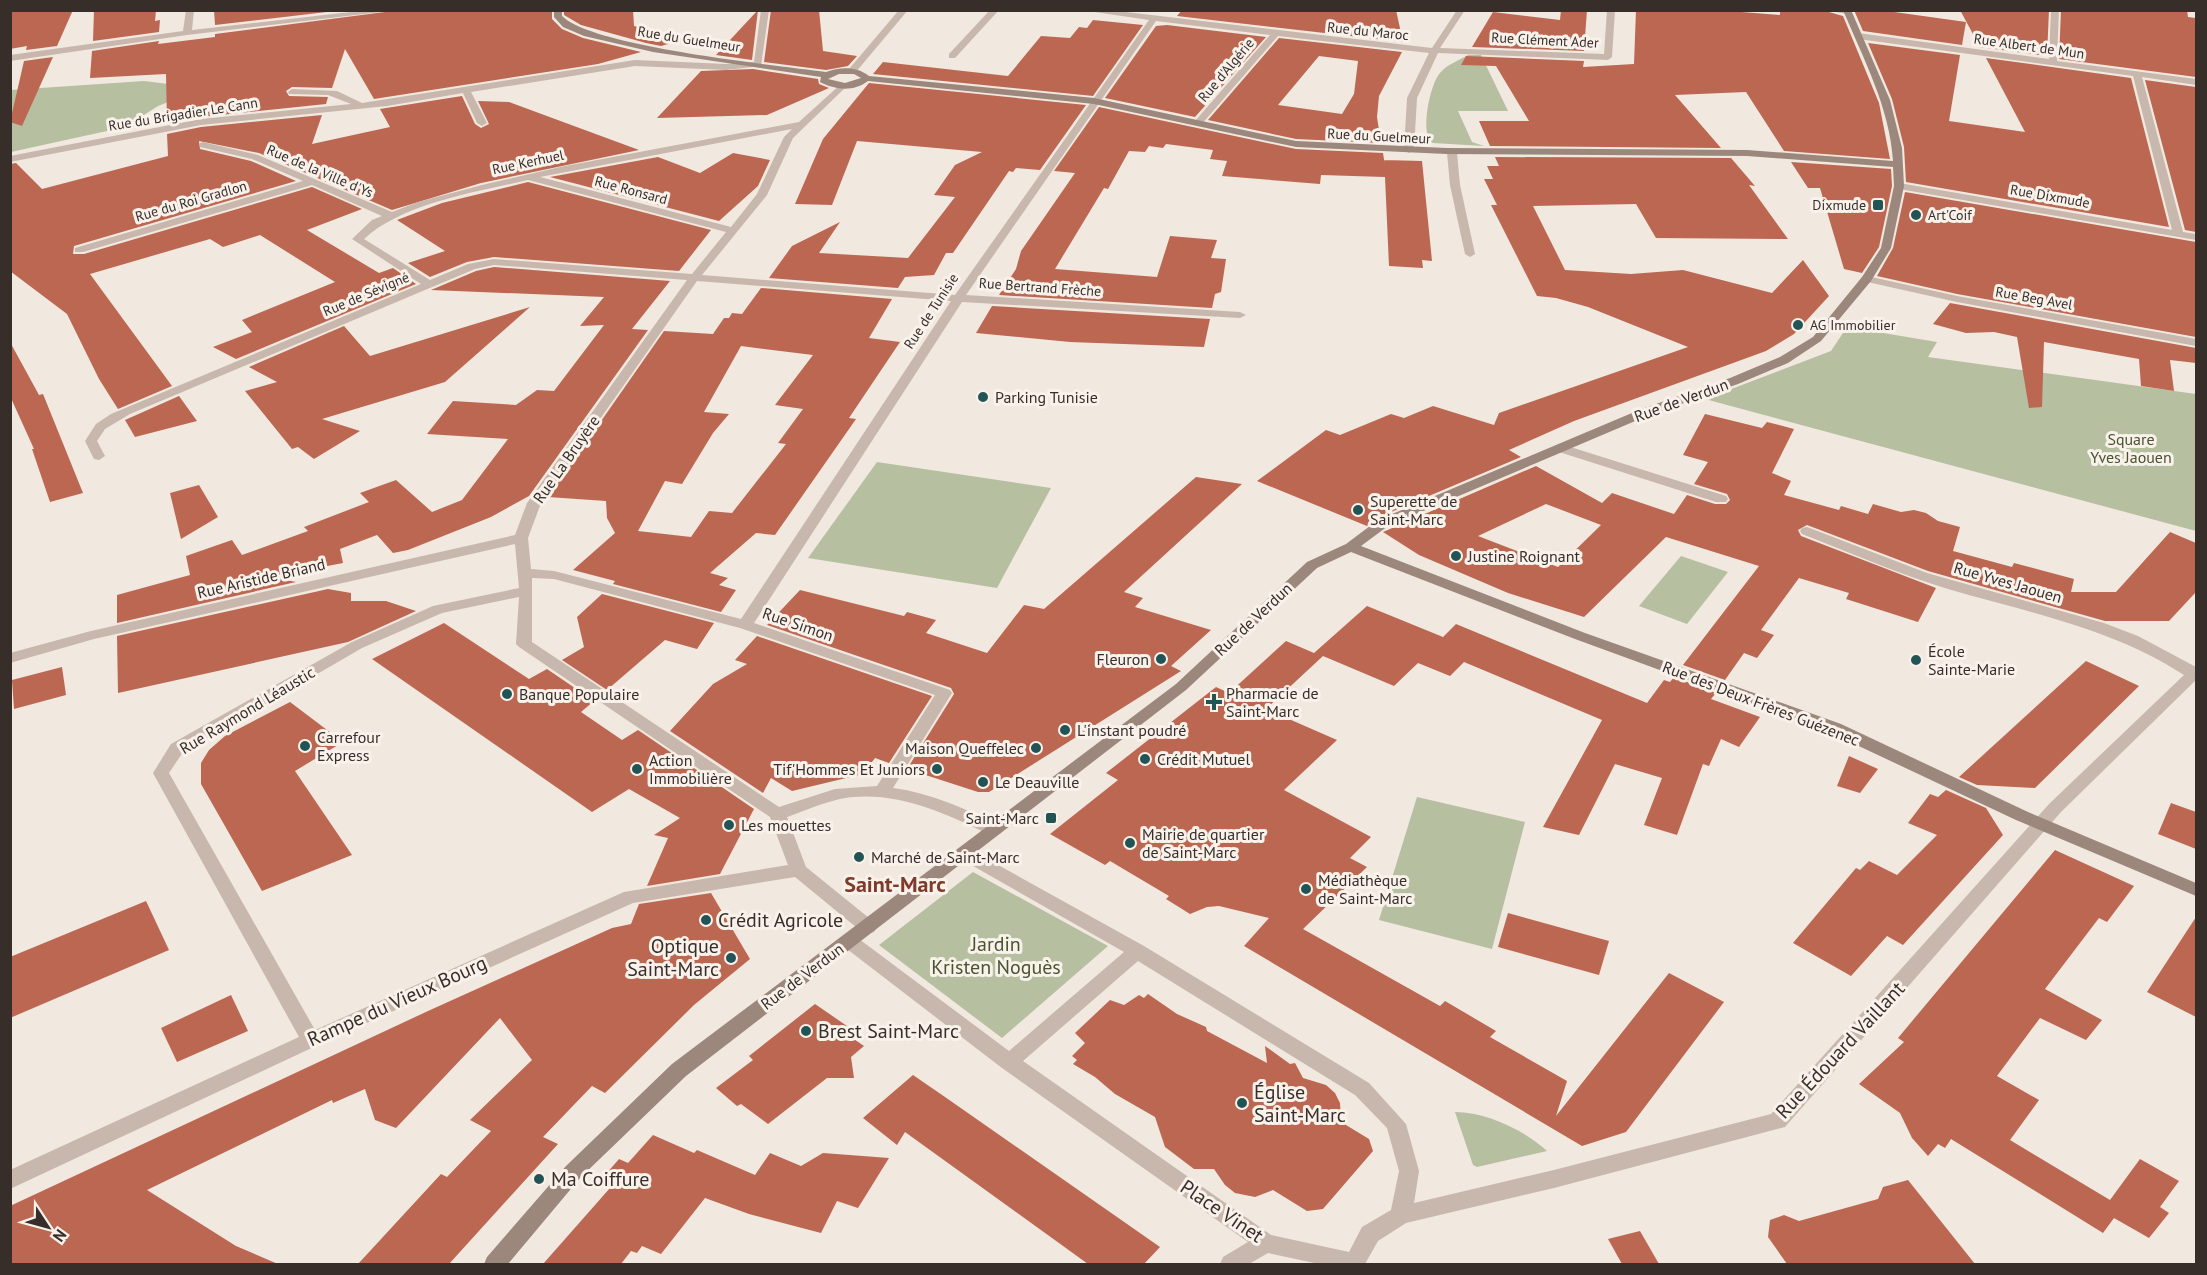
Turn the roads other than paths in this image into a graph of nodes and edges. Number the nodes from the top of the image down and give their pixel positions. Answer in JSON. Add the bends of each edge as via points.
{"nodes":[{"id":1,"x":190,"y":10,"type":"edge"},
{"id":2,"x":394,"y":10,"type":"edge"},
{"id":3,"x":558,"y":10,"type":"edge"},
{"id":4,"x":765,"y":10,"type":"edge"},
{"id":5,"x":904,"y":10,"type":"edge"},
{"id":6,"x":996,"y":10,"type":"edge"},
{"id":7,"x":1085,"y":10,"type":"edge"},
{"id":8,"x":1461,"y":10,"type":"edge"},
{"id":9,"x":1611,"y":10,"type":"edge"},
{"id":10,"x":1828,"y":10,"type":"edge"},
{"id":11,"x":2055,"y":10,"type":"edge"},
{"id":12,"x":1847,"y":11,"type":"edge"},
{"id":13,"x":1153,"y":20,"type":"junction"},
{"id":14,"x":187,"y":33,"type":"junction"},
{"id":15,"x":1275,"y":34,"type":"junction"},
{"id":16,"x":1858,"y":36,"type":"junction"},
{"id":17,"x":1435,"y":50,"type":"junction"},
{"id":18,"x":952,"y":56,"type":"dead end"},
{"id":19,"x":10,"y":58,"type":"edge"},
{"id":20,"x":2053,"y":63,"type":"junction"},
{"id":21,"x":758,"y":64,"type":"junction"},
{"id":22,"x":852,"y":71,"type":"junction"},
{"id":23,"x":2137,"y":74,"type":"junction"},
{"id":24,"x":827,"y":75,"type":"junction"},
{"id":25,"x":866,"y":78,"type":"junction"},
{"id":26,"x":2196,"y":82,"type":"edge"},
{"id":27,"x":842,"y":86,"type":"junction"},
{"id":28,"x":466,"y":91,"type":"junction"},
{"id":29,"x":292,"y":92,"type":"dead end"},
{"id":30,"x":1094,"y":101,"type":"junction"},
{"id":31,"x":360,"y":106,"type":"junction"},
{"id":32,"x":482,"y":123,"type":"dead end"},
{"id":33,"x":1198,"y":123,"type":"junction"},
{"id":34,"x":800,"y":124,"type":"junction"},
{"id":35,"x":203,"y":145,"type":"dead end"},
{"id":36,"x":1409,"y":150,"type":"junction"},
{"id":37,"x":1452,"y":153,"type":"junction"},
{"id":38,"x":10,"y":159,"type":"edge"},
{"id":39,"x":1897,"y":164,"type":"junction"},
{"id":40,"x":524,"y":176,"type":"junction"},
{"id":41,"x":312,"y":182,"type":"junction"},
{"id":42,"x":1899,"y":186,"type":"junction"},
{"id":43,"x":391,"y":216,"type":"junction"},
{"id":44,"x":731,"y":230,"type":"junction"},
{"id":45,"x":2178,"y":234,"type":"junction"},
{"id":46,"x":2196,"y":237,"type":"edge"},
{"id":47,"x":79,"y":250,"type":"dead end"},
{"id":48,"x":1470,"y":254,"type":"dead end"},
{"id":49,"x":694,"y":278,"type":"junction"},
{"id":50,"x":1867,"y":279,"type":"junction"},
{"id":51,"x":429,"y":284,"type":"junction"},
{"id":52,"x":958,"y":297,"type":"junction"},
{"id":53,"x":1240,"y":315,"type":"dead end"},
{"id":54,"x":2196,"y":343,"type":"edge"},
{"id":55,"x":1561,"y":448,"type":"junction"},
{"id":56,"x":99,"y":456,"type":"dead end"},
{"id":57,"x":1721,"y":499,"type":"dead end"},
{"id":58,"x":1807,"y":531,"type":"dead end"},
{"id":59,"x":521,"y":538,"type":"junction"},
{"id":60,"x":1351,"y":547,"type":"junction"},
{"id":61,"x":526,"y":573,"type":"junction"},
{"id":62,"x":526,"y":591,"type":"junction"},
{"id":63,"x":745,"y":625,"type":"junction"},
{"id":64,"x":10,"y":658,"type":"edge"},
{"id":65,"x":2195,"y":673,"type":"edge"},
{"id":66,"x":883,"y":790,"type":"junction"},
{"id":67,"x":777,"y":814,"type":"junction"},
{"id":68,"x":2041,"y":824,"type":"junction"},
{"id":69,"x":994,"y":830,"type":"junction"},
{"id":70,"x":965,"y":854,"type":"junction"},
{"id":71,"x":798,"y":870,"type":"junction"},
{"id":72,"x":2196,"y":890,"type":"edge"},
{"id":73,"x":868,"y":927,"type":"junction"},
{"id":74,"x":849,"y":941,"type":"junction"},
{"id":75,"x":1137,"y":951,"type":"junction"},
{"id":76,"x":311,"y":1040,"type":"junction"},
{"id":77,"x":1009,"y":1062,"type":"junction"},
{"id":78,"x":10,"y":1180,"type":"edge"},
{"id":79,"x":1401,"y":1215,"type":"junction"},
{"id":80,"x":1266,"y":1243,"type":"junction"},
{"id":81,"x":495,"y":1264,"type":"edge"},
{"id":82,"x":1231,"y":1264,"type":"edge"},
{"id":83,"x":1354,"y":1264,"type":"edge"}],
"edges":[{"from":1,"to":14,"type":"street"},
{"from":2,"to":14,"type":"street"},
{"from":3,"to":21,"type":"street","name":"Rue du Guelmeur","via":[[558,17],[566,25],[586,34],[652,49]]},
{"from":4,"to":21,"type":"street"},
{"from":5,"to":22,"type":"street"},
{"from":6,"to":18,"type":"street"},
{"from":7,"to":13,"type":"street","name":"Rue du Maroc"},
{"from":8,"to":17,"type":"street"},
{"from":9,"to":17,"type":"street","name":"Rue Clément Ader","via":[[1608,57]]},
{"from":10,"to":12,"type":"street"},
{"from":11,"to":20,"type":"street"},
{"from":12,"to":16,"type":"street","name":"Rue de Verdun"},
{"from":13,"to":15,"type":"street","name":"Rue du Maroc"},
{"from":13,"to":30,"type":"street","name":"Rue de Tunisie"},
{"from":14,"to":19,"type":"street"},
{"from":15,"to":17,"type":"street","name":"Rue du Maroc"},
{"from":15,"to":33,"type":"street","name":"Rue d'Algérie"},
{"from":16,"to":20,"type":"street","name":"Rue Albert de Mun"},
{"from":16,"to":39,"type":"street","name":"Rue de Verdun","via":[[1885,100]]},
{"from":17,"to":36,"type":"street","via":[[1412,98]]},
{"from":20,"to":23,"type":"street","name":"Rue Albert de Mun"},
{"from":21,"to":24,"type":"street","name":"Rue du Guelmeur"},
{"from":21,"to":28,"type":"street","name":"Rue du Brigadier Le Cann","via":[[726,67],[635,63]]},
{"from":22,"to":24,"type":"street"},
{"from":22,"to":25,"type":"street"},
{"from":23,"to":26,"type":"street","name":"Rue Albert de Mun"},
{"from":23,"to":45,"type":"street"},
{"from":24,"to":27,"type":"street","via":[[823,80]]},
{"from":25,"to":27,"type":"street"},
{"from":25,"to":30,"type":"street","name":"Rue du Guelmeur"},
{"from":27,"to":34,"type":"street","name":"Rue La Bruyère"},
{"from":28,"to":31,"type":"street","name":"Rue du Brigadier Le Cann"},
{"from":28,"to":32,"type":"street"},
{"from":29,"to":31,"type":"street","via":[[336,93],[349,96]]},
{"from":30,"to":33,"type":"street","name":"Rue du Guelmeur"},
{"from":30,"to":52,"type":"street","name":"Rue de Tunisie"},
{"from":31,"to":38,"type":"street","name":"Rue du Brigadier Le Cann","via":[[201,122]]},
{"from":33,"to":36,"type":"street","name":"Rue du Guelmeur","via":[[1296,144]]},
{"from":34,"to":40,"type":"street","name":"Rue Kerhuel"},
{"from":34,"to":44,"type":"street","name":"Rue La Bruyère","via":[[789,137],[762,195]]},
{"from":35,"to":41,"type":"street","name":"Rue de la Ville d'Ys","via":[[255,157]]},
{"from":36,"to":37,"type":"street","name":"Rue du Guelmeur"},
{"from":37,"to":39,"type":"street","name":"Rue du Guelmeur","via":[[1772,153]]},
{"from":37,"to":48,"type":"street"},
{"from":39,"to":42,"type":"street","name":"Rue de Verdun"},
{"from":40,"to":43,"type":"street","name":"Rue Kerhuel"},
{"from":40,"to":44,"type":"street","name":"Rue Ronsard"},
{"from":41,"to":43,"type":"street","name":"Rue de la Ville d'Ys"},
{"from":41,"to":47,"type":"street","name":"Rue du Roi Gradlon"},
{"from":42,"to":45,"type":"street","name":"Rue Dixmude"},
{"from":42,"to":50,"type":"street","name":"Rue de Verdun","via":[[1886,248]]},
{"from":43,"to":51,"type":"street","name":"Rue Kerhuel","via":[[367,225],[357,239]]},
{"from":44,"to":49,"type":"street","name":"Rue La Bruyère"},
{"from":45,"to":46,"type":"street","name":"Rue Dixmude"},
{"from":49,"to":51,"type":"street","name":"Rue de Sévigné","via":[[494,261]]},
{"from":49,"to":52,"type":"street","name":"Rue Bertrand Frèche"},
{"from":49,"to":59,"type":"street","name":"Rue La Bruyère","via":[[534,503]]},
{"from":50,"to":54,"type":"street","name":"Rue Beg Avel"},
{"from":50,"to":55,"type":"street","name":"Rue de Verdun","via":[[1817,339],[1784,360]]},
{"from":51,"to":56,"type":"street","name":"Rue de Sévigné","via":[[126,411],[94,433],[91,441]]},
{"from":52,"to":53,"type":"street","name":"Rue Bertrand Frèche"},
{"from":52,"to":63,"type":"street","name":"Rue de Tunisie"},
{"from":55,"to":57,"type":"street"},
{"from":55,"to":60,"type":"street","name":"Rue de Verdun","via":[[1383,523]]},
{"from":58,"to":65,"type":"street","name":"Rue Yves Jaouen","via":[[1921,576],[2134,639],[2169,655]]},
{"from":59,"to":61,"type":"street","name":"Rue La Bruyère"},
{"from":59,"to":64,"type":"street","name":"Rue Aristide Briand","via":[[91,635]]},
{"from":60,"to":68,"type":"street","name":"Rue des Deux Frères Guézenec","via":[[1602,645],[1835,728]]},
{"from":60,"to":69,"type":"street","name":"Rue de Verdun","via":[[1312,565],[1181,687]]},
{"from":61,"to":62,"type":"street","name":"Rue La Bruyère"},
{"from":61,"to":63,"type":"street","name":"Rue Simon","via":[[554,575]]},
{"from":62,"to":67,"type":"street","name":"Rue La Bruyère","via":[[524,644]]},
{"from":62,"to":76,"type":"street","name":"Rue Raymond Léaustic","via":[[438,609],[357,645],[177,748],[161,773]]},
{"from":63,"to":66,"type":"street","name":"Rue Simon","via":[[944,693]]},
{"from":65,"to":68,"type":"street","name":"Rue Édouard Vaillant"},
{"from":66,"to":67,"type":"street","via":[[843,793]]},
{"from":66,"to":69,"type":"street","via":[[954,810]]},
{"from":67,"to":71,"type":"street"},
{"from":68,"to":72,"type":"street","name":"Rue des Deux Frères Guézenec"},
{"from":68,"to":79,"type":"street","name":"Rue Édouard Vaillant","via":[[1778,1121]]},
{"from":69,"to":70,"type":"street","name":"Rue de Verdun"},
{"from":70,"to":73,"type":"street","name":"Rue de Verdun"},
{"from":70,"to":75,"type":"street"},
{"from":71,"to":73,"type":"street"},
{"from":71,"to":76,"type":"street","name":"Rampe du Vieux Bourg","via":[[630,897]]},
{"from":73,"to":74,"type":"street","name":"Rue de Verdun"},
{"from":74,"to":77,"type":"street","name":"Place Vinet"},
{"from":74,"to":81,"type":"street","name":"Rue de Verdun","via":[[679,1070],[573,1172]]},
{"from":75,"to":77,"type":"street"},
{"from":75,"to":79,"type":"street","via":[[1362,1089],[1396,1124],[1409,1171]]},
{"from":76,"to":78,"type":"street","name":"Rampe du Vieux Bourg"},
{"from":77,"to":80,"type":"street","name":"Place Vinet"},
{"from":79,"to":83,"type":"street","name":"Place Vinet","via":[[1370,1234]]},
{"from":80,"to":82,"type":"street"},
{"from":80,"to":83,"type":"street","name":"Place Vinet"}]}
